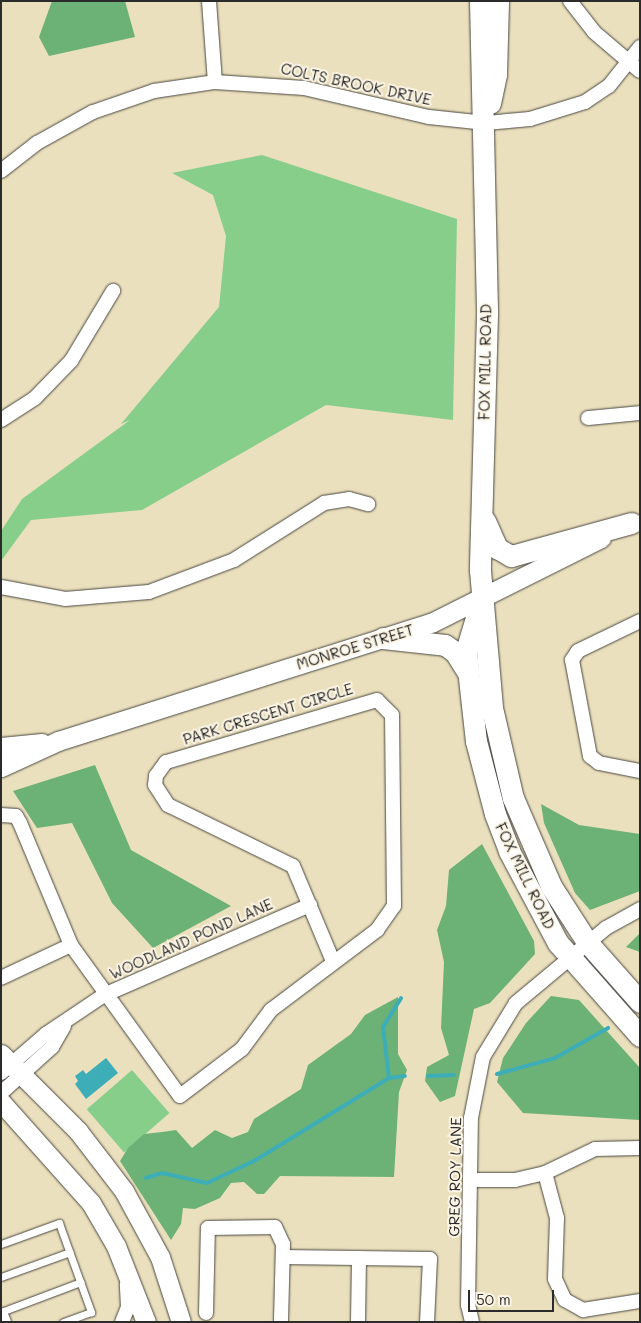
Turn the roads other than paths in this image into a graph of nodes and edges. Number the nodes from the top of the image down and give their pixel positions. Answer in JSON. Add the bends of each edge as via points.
{"nodes":[{"id":1,"x":208,"y":1,"type":"edge"},
{"id":2,"x":480,"y":1,"type":"edge"},
{"id":3,"x":498,"y":1,"type":"edge"},
{"id":4,"x":570,"y":1,"type":"edge"},
{"id":5,"x":640,"y":47,"type":"edge"},
{"id":6,"x":634,"y":67,"type":"edge"},
{"id":7,"x":215,"y":82,"type":"junction"},
{"id":8,"x":486,"y":123,"type":"junction"},
{"id":9,"x":1,"y":170,"type":"edge"},
{"id":10,"x":113,"y":291,"type":"dead end"},
{"id":11,"x":640,"y":413,"type":"edge"},
{"id":12,"x":588,"y":418,"type":"dead end"},
{"id":13,"x":1,"y":420,"type":"edge"},
{"id":14,"x":368,"y":504,"type":"dead end"},
{"id":15,"x":482,"y":510,"type":"junction"},
{"id":16,"x":636,"y":521,"type":"edge"},
{"id":17,"x":1,"y":587,"type":"edge"},
{"id":18,"x":481,"y":601,"type":"junction"},
{"id":19,"x":640,"y":621,"type":"edge"},
{"id":20,"x":383,"y":638,"type":"junction"},
{"id":21,"x":468,"y":674,"type":"junction"},
{"id":22,"x":58,"y":741,"type":"junction"},
{"id":23,"x":1,"y":747,"type":"edge"},
{"id":24,"x":1,"y":767,"type":"edge"},
{"id":25,"x":640,"y":771,"type":"edge"},
{"id":26,"x":1,"y":815,"type":"edge"},
{"id":27,"x":310,"y":905,"type":"junction"},
{"id":28,"x":640,"y":909,"type":"edge"},
{"id":29,"x":71,"y":945,"type":"junction"},
{"id":30,"x":577,"y":949,"type":"junction"},
{"id":31,"x":333,"y":961,"type":"junction"},
{"id":32,"x":1,"y":978,"type":"edge"},
{"id":33,"x":104,"y":995,"type":"junction"},
{"id":34,"x":640,"y":1002,"type":"edge"},
{"id":35,"x":640,"y":1036,"type":"edge"},
{"id":36,"x":9,"y":1067,"type":"edge"},
{"id":37,"x":1,"y":1093,"type":"edge"},
{"id":38,"x":1,"y":1102,"type":"edge"},
{"id":39,"x":640,"y":1148,"type":"edge"},
{"id":40,"x":545,"y":1173,"type":"junction"},
{"id":41,"x":473,"y":1180,"type":"junction"},
{"id":42,"x":1,"y":1244,"type":"edge"},
{"id":43,"x":70,"y":1252,"type":"junction"},
{"id":44,"x":284,"y":1257,"type":"junction"},
{"id":45,"x":359,"y":1258,"type":"junction"},
{"id":46,"x":124,"y":1264,"type":"junction"},
{"id":47,"x":1,"y":1277,"type":"edge"},
{"id":48,"x":81,"y":1282,"type":"junction"},
{"id":49,"x":640,"y":1301,"type":"edge"},
{"id":50,"x":1,"y":1313,"type":"edge"},
{"id":51,"x":206,"y":1313,"type":"dead end"},
{"id":52,"x":4,"y":1322,"type":"edge"},
{"id":53,"x":63,"y":1322,"type":"edge"},
{"id":54,"x":122,"y":1322,"type":"edge"},
{"id":55,"x":146,"y":1322,"type":"edge"},
{"id":56,"x":182,"y":1322,"type":"edge"},
{"id":57,"x":282,"y":1322,"type":"edge"},
{"id":58,"x":358,"y":1322,"type":"edge"},
{"id":59,"x":427,"y":1322,"type":"edge"},
{"id":60,"x":472,"y":1322,"type":"edge"}],
"edges":[{"from":1,"to":7,"type":"street"},
{"from":2,"to":8,"type":"main road","name":"FOX MILL ROAD","via":[[479,64]]},
{"from":3,"to":8,"type":"main road","name":"FOX MILL ROAD","via":[[496,74]]},
{"from":4,"to":6,"type":"street","via":[[594,32]]},
{"from":5,"to":6,"type":"street","name":"COLTS BROOK DRIVE"},
{"from":6,"to":8,"type":"street","name":"COLTS BROOK DRIVE","via":[[572,108],[530,119]]},
{"from":7,"to":8,"type":"street","name":"COLTS BROOK DRIVE","via":[[304,88],[406,113]]},
{"from":7,"to":9,"type":"street","name":"COLTS BROOK DRIVE","via":[[154,91],[93,112],[37,143]]},
{"from":8,"to":15,"type":"main road","name":"FOX MILL ROAD"},
{"from":10,"to":13,"type":"street","via":[[71,361],[35,398]]},
{"from":11,"to":12,"type":"street"},
{"from":14,"to":17,"type":"street","via":[[349,499],[324,503],[226,564],[149,592],[65,600]]},
{"from":15,"to":16,"type":"main road","via":[[497,548],[511,556]]},
{"from":15,"to":18,"type":"main road","name":"FOX MILL ROAD"},
{"from":16,"to":18,"type":"main road","name":"MONROE STREET"},
{"from":18,"to":20,"type":"main road","name":"MONROE STREET"},
{"from":18,"to":21,"type":"main road","name":"FOX MILL ROAD","via":[[467,636]]},
{"from":18,"to":30,"type":"main road","name":"FOX MILL ROAD","via":[[492,708],[513,798]]},
{"from":19,"to":25,"type":"street","via":[[578,651],[572,660],[590,756],[599,764]]},
{"from":20,"to":21,"type":"main road","via":[[445,645],[459,657]]},
{"from":20,"to":22,"type":"main road","name":"MONROE STREET"},
{"from":21,"to":30,"type":"main road","name":"FOX MILL ROAD","via":[[476,741],[495,814],[525,885]]},
{"from":22,"to":23,"type":"main road","name":"MONROE STREET"},
{"from":22,"to":24,"type":"main road","name":"MONROE STREET"},
{"from":26,"to":29,"type":"street","via":[[16,816],[20,823]]},
{"from":27,"to":31,"type":"street","name":"PARK CRESCENT CIRCLE"},
{"from":27,"to":31,"type":"street","name":"PARK CRESCENT CIRCLE","via":[[293,866],[168,805],[155,785],[156,776],[166,762],[377,700],[392,715],[396,896],[384,923]]},
{"from":27,"to":33,"type":"street","name":"WOODLAND POND LANE"},
{"from":28,"to":30,"type":"street","name":"GREG ROY LANE"},
{"from":29,"to":32,"type":"street"},
{"from":29,"to":33,"type":"street"},
{"from":30,"to":34,"type":"main road","name":"FOX MILL ROAD"},
{"from":30,"to":35,"type":"main road","name":"FOX MILL ROAD"},
{"from":30,"to":41,"type":"street","name":"GREG ROY LANE","via":[[516,1003],[483,1057],[471,1118]]},
{"from":31,"to":33,"type":"street","name":"PARK CRESCENT CIRCLE","via":[[271,1010],[242,1049],[180,1096]]},
{"from":33,"to":36,"type":"street","name":"WOODLAND POND LANE","via":[[64,1026],[46,1034]]},
{"from":36,"to":37,"type":"street","name":"WOODLAND POND LANE"},
{"from":36,"to":56,"type":"main road","via":[[78,1131],[124,1191],[160,1257]]},
{"from":38,"to":46,"type":"main road","via":[[81,1190]]},
{"from":39,"to":40,"type":"street","via":[[595,1149]]},
{"from":40,"to":41,"type":"street","via":[[515,1180]]},
{"from":40,"to":49,"type":"street","via":[[557,1218],[554,1279],[565,1300],[583,1310]]},
{"from":41,"to":60,"type":"street","name":"GREG ROY LANE","via":[[468,1305]]},
{"from":42,"to":43,"type":"lane","via":[[59,1223]]},
{"from":43,"to":47,"type":"lane"},
{"from":43,"to":48,"type":"lane"},
{"from":44,"to":45,"type":"street"},
{"from":44,"to":51,"type":"street","via":[[281,1233],[275,1226],[208,1228]]},
{"from":44,"to":57,"type":"street"},
{"from":45,"to":58,"type":"street"},
{"from":45,"to":59,"type":"street","via":[[430,1259]]},
{"from":46,"to":54,"type":"street","via":[[129,1302]]},
{"from":46,"to":55,"type":"main road"},
{"from":48,"to":50,"type":"lane"},
{"from":48,"to":53,"type":"lane","via":[[91,1312]]},
{"from":50,"to":52,"type":"street"}]}
